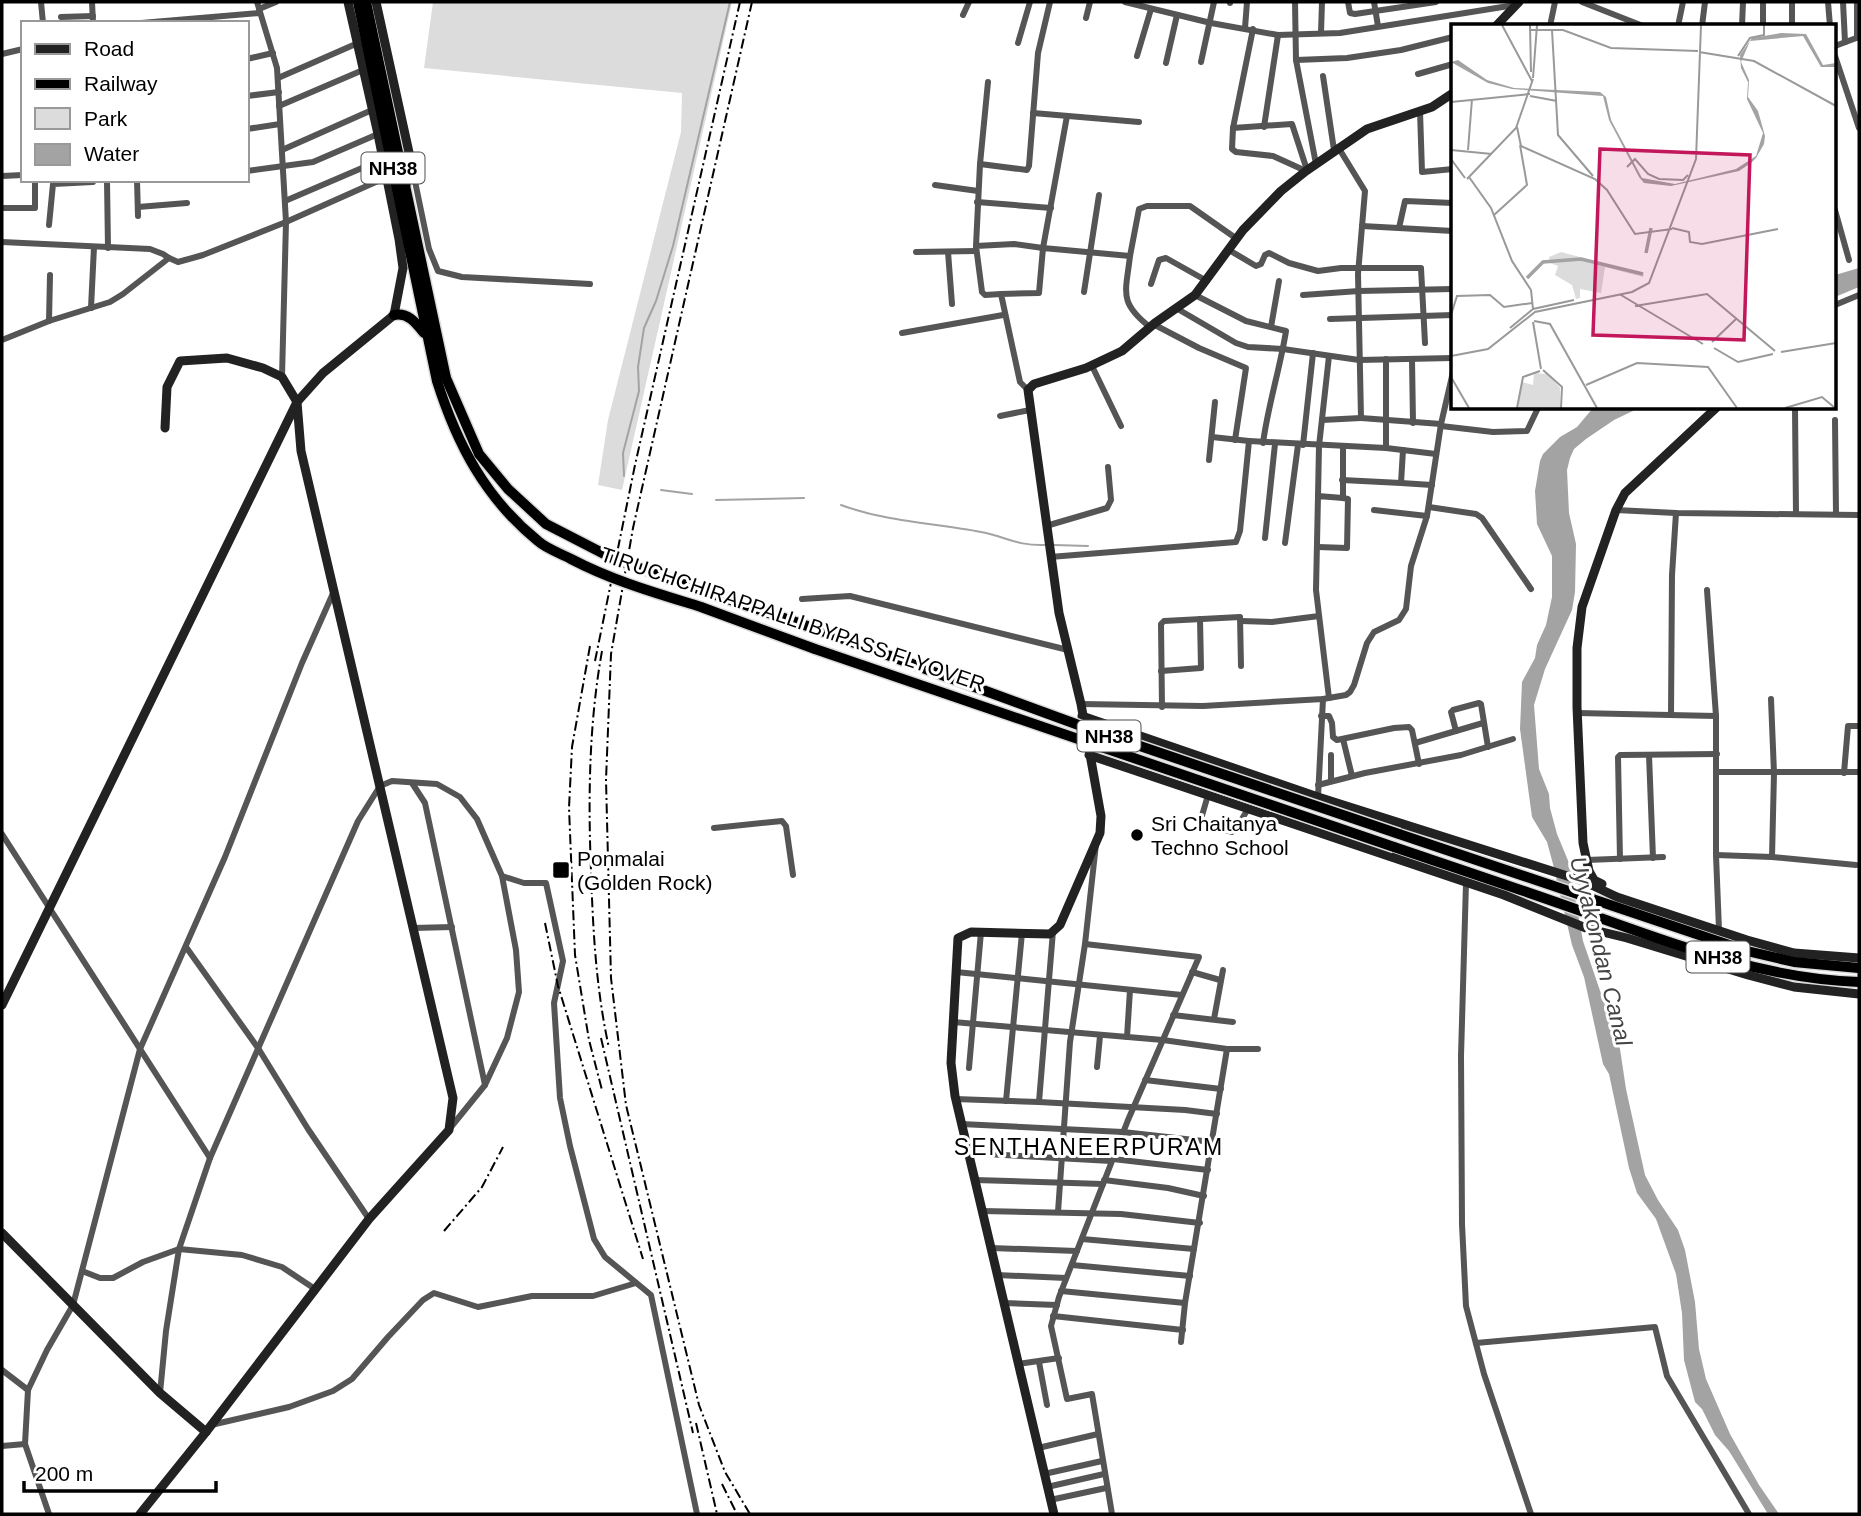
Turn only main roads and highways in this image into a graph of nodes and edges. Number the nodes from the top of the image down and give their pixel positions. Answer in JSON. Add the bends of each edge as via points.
{"nodes":[{"id":1,"x":358,"y":2,"type":"edge"},
{"id":2,"x":366,"y":2,"type":"edge"},
{"id":3,"x":394,"y":315,"type":"road end"},
{"id":4,"x":426,"y":335,"type":"junction"},
{"id":5,"x":441,"y":380,"type":"junction"},
{"id":6,"x":1859,"y":968,"type":"edge"},
{"id":7,"x":1859,"y":982,"type":"edge"}],
"edges":[{"from":1,"to":4,"type":"highway","name":"TIRUCHCHIRAPPALLI BYPASS FLYOVER","number":"NH38"},
{"from":2,"to":5,"type":"highway","name":"TIRUCHCHIRAPPALLI BYPASS FLYOVER","number":"NH38"},
{"from":3,"to":4,"type":"highway","via":[[409,317]]},
{"from":4,"to":5,"type":"highway","name":"TIRUCHCHIRAPPALLI BYPASS FLYOVER","number":"NH38"},
{"from":5,"to":6,"type":"highway","name":"TIRUCHCHIRAPPALLI BYPASS FLYOVER","number":"NH38","bridge":true,"via":[[480,454],[508,489],[545,524],[614,559],[1084,727],[1399,834],[1422,836],[1436,846],[1747,951],[1794,962]]},
{"from":5,"to":7,"type":"highway","name":"TIRUCHCHIRAPPALLI BYPASS FLYOVER","number":"NH38","bridge":true,"via":[[450,423],[468,460],[499,503],[539,543],[607,577],[1671,943],[1749,966]]}]}
